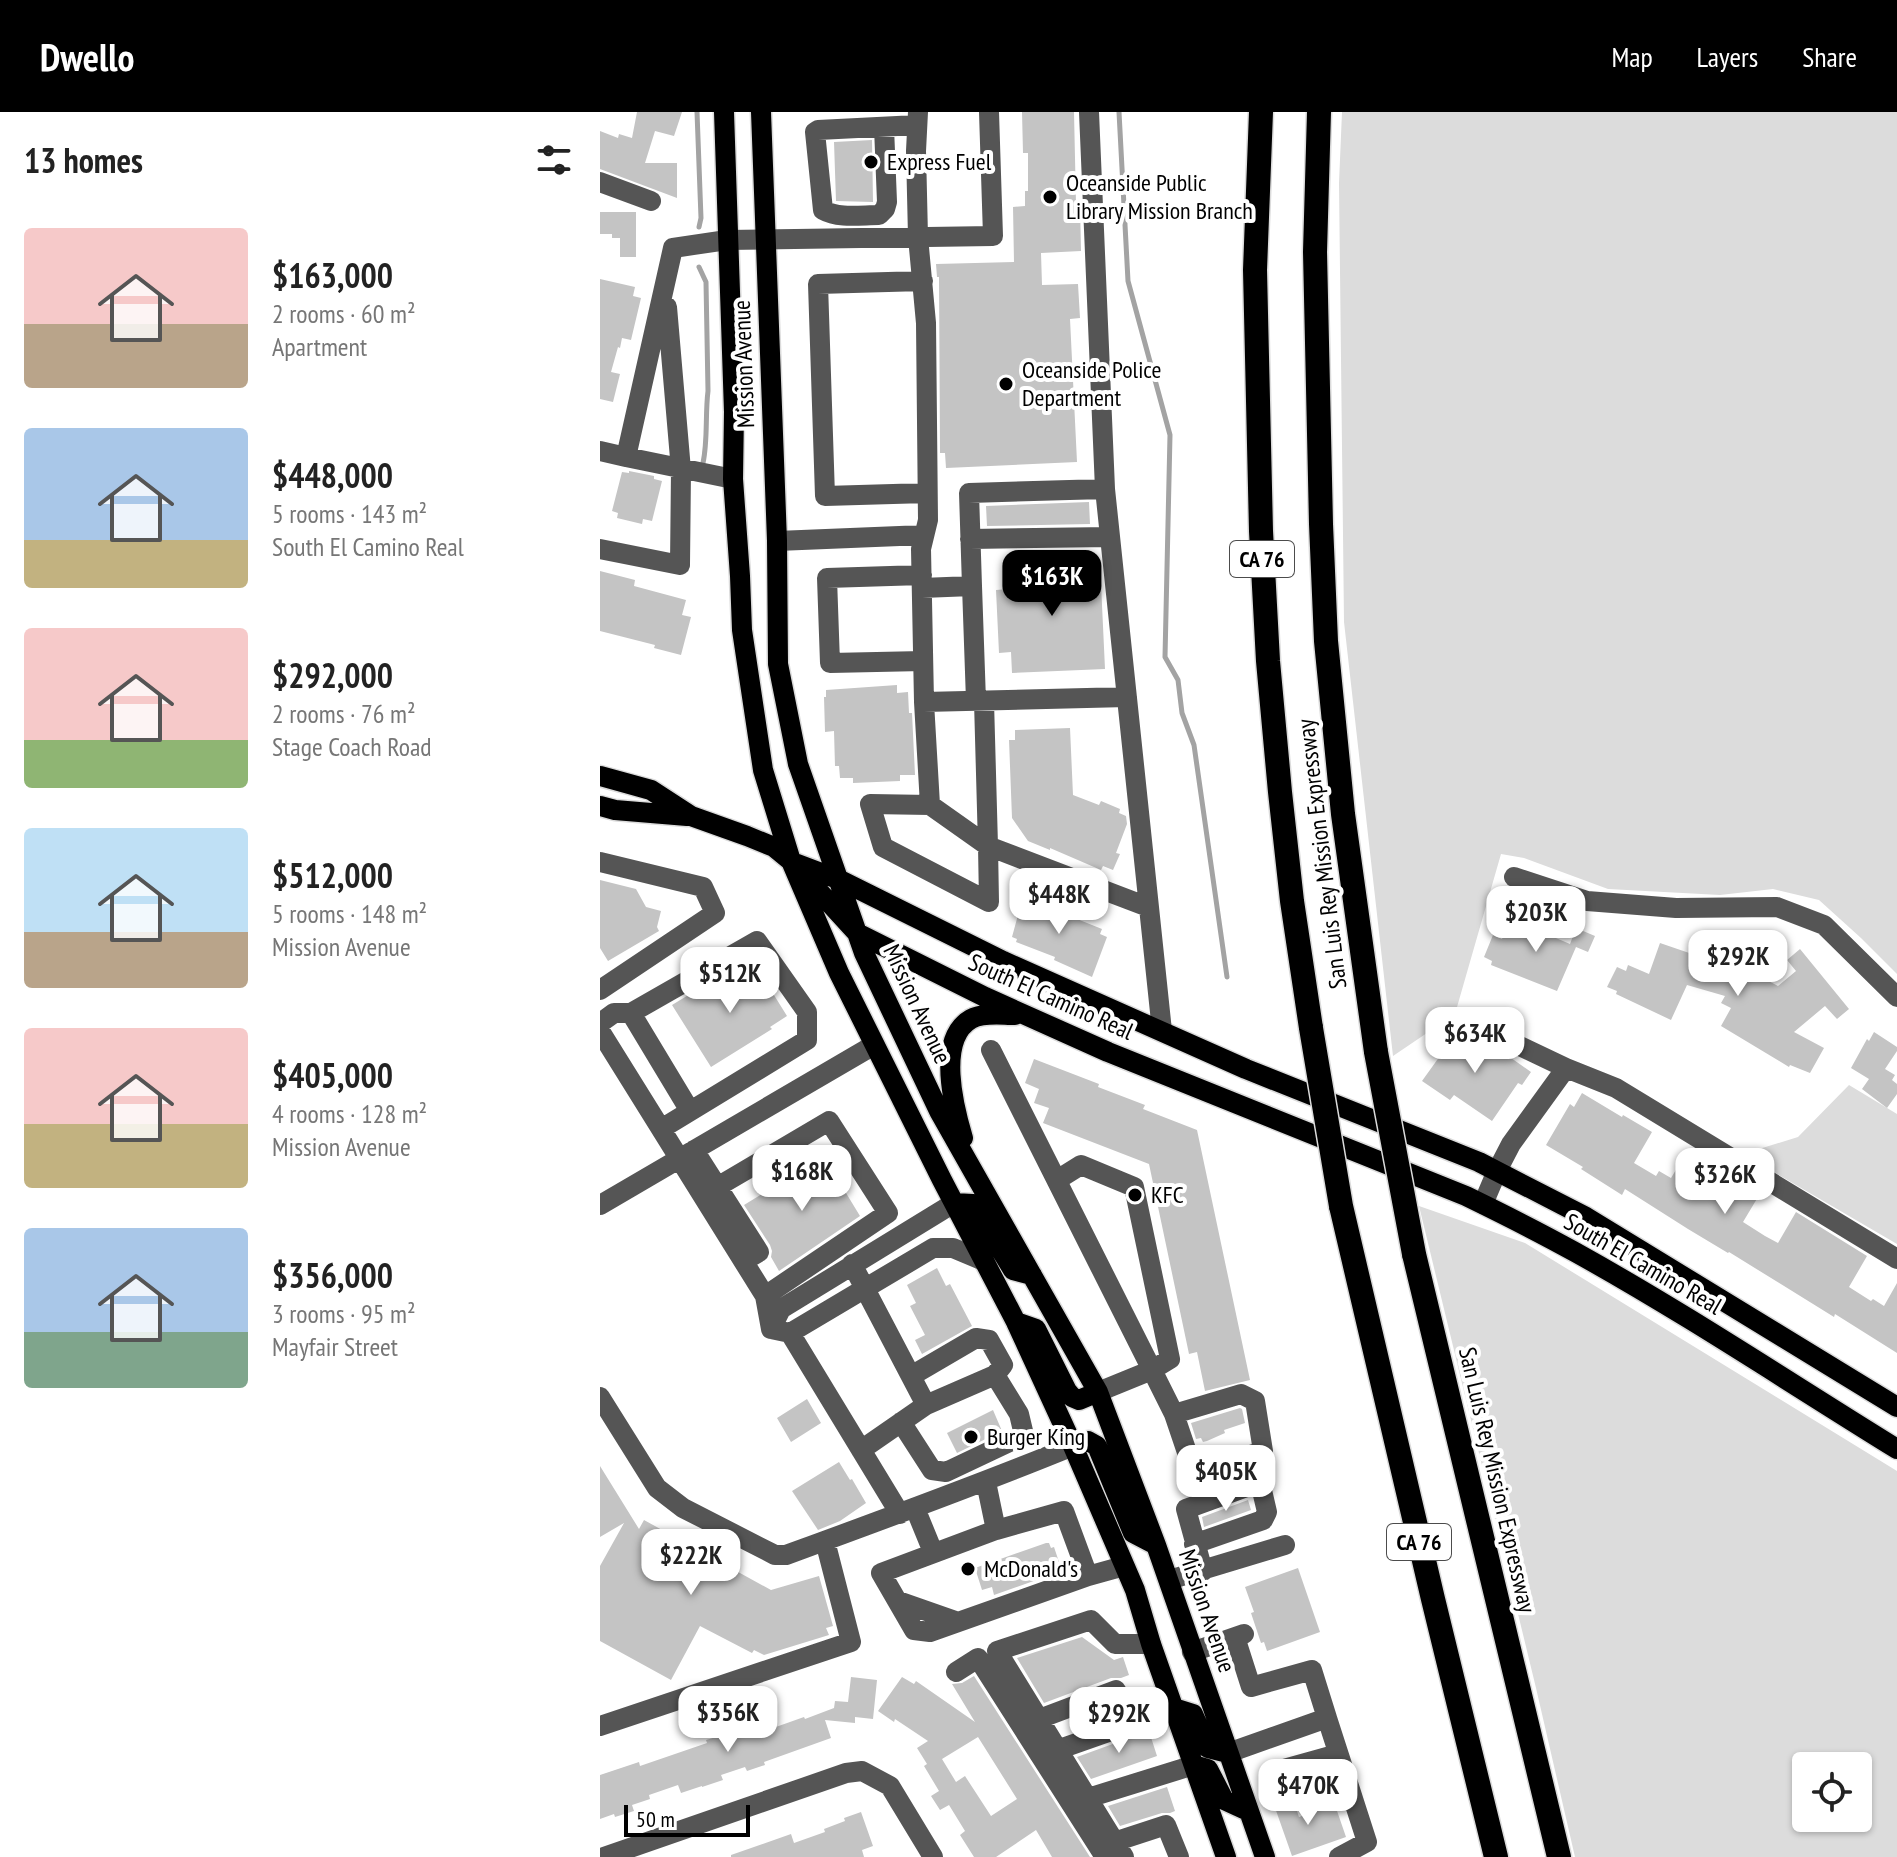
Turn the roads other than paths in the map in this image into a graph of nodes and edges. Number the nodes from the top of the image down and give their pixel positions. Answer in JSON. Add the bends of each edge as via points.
{"nodes":[{"id":1,"x":724,"y":112,"type":"edge"},
{"id":2,"x":761,"y":112,"type":"edge"},
{"id":3,"x":989,"y":112,"type":"edge"},
{"id":4,"x":1089,"y":112,"type":"edge"},
{"id":5,"x":1261,"y":112,"type":"edge"},
{"id":6,"x":1319,"y":112,"type":"edge"},
{"id":7,"x":918,"y":119,"type":"edge"},
{"id":8,"x":884,"y":127,"type":"junction"},
{"id":9,"x":600,"y":182,"type":"edge"},
{"id":10,"x":887,"y":193,"type":"junction"},
{"id":11,"x":917,"y":193,"type":"junction"},
{"id":12,"x":651,"y":201,"type":"dead end"},
{"id":13,"x":918,"y":237,"type":"junction"},
{"id":14,"x":765,"y":239,"type":"junction"},
{"id":15,"x":727,"y":240,"type":"junction"},
{"id":16,"x":923,"y":281,"type":"junction"},
{"id":17,"x":665,"y":285,"type":"junction"},
{"id":18,"x":600,"y":451,"type":"edge"},
{"id":19,"x":626,"y":457,"type":"junction"},
{"id":20,"x":681,"y":470,"type":"junction"},
{"id":21,"x":733,"y":479,"type":"junction"},
{"id":22,"x":1105,"y":489,"type":"junction"},
{"id":23,"x":927,"y":493,"type":"junction"},
{"id":24,"x":924,"y":535,"type":"junction"},
{"id":25,"x":1110,"y":537,"type":"junction"},
{"id":26,"x":970,"y":539,"type":"junction"},
{"id":27,"x":777,"y":541,"type":"junction"},
{"id":28,"x":600,"y":549,"type":"edge"},
{"id":29,"x":922,"y":582,"type":"junction"},
{"id":30,"x":972,"y":586,"type":"junction"},
{"id":31,"x":923,"y":661,"type":"junction"},
{"id":32,"x":1127,"y":697,"type":"junction"},
{"id":33,"x":980,"y":701,"type":"junction"},
{"id":34,"x":924,"y":702,"type":"junction"},
{"id":35,"x":600,"y":776,"type":"edge"},
{"id":36,"x":634,"y":785,"type":"junction"},
{"id":37,"x":600,"y":788,"type":"edge"},
{"id":38,"x":930,"y":805,"type":"junction"},
{"id":39,"x":600,"y":806,"type":"edge"},
{"id":40,"x":691,"y":816,"type":"junction"},
{"id":41,"x":988,"y":846,"type":"junction"},
{"id":42,"x":791,"y":861,"type":"junction"},
{"id":43,"x":600,"y":862,"type":"edge"},
{"id":44,"x":1514,"y":877,"type":"dead end"},
{"id":45,"x":840,"y":880,"type":"junction"},
{"id":46,"x":1148,"y":907,"type":"junction"},
{"id":47,"x":857,"y":933,"type":"junction"},
{"id":48,"x":602,"y":983,"type":"edge"},
{"id":49,"x":1897,"y":997,"type":"edge"},
{"id":50,"x":631,"y":1013,"type":"junction"},
{"id":51,"x":1024,"y":1015,"type":"junction"},
{"id":52,"x":1482,"y":1028,"type":"dead end"},
{"id":53,"x":1162,"y":1031,"type":"junction"},
{"id":54,"x":601,"y":1033,"type":"edge"},
{"id":55,"x":874,"y":1045,"type":"junction"},
{"id":56,"x":991,"y":1050,"type":"dead end"},
{"id":57,"x":1566,"y":1068,"type":"junction"},
{"id":58,"x":690,"y":1111,"type":"junction"},
{"id":59,"x":661,"y":1129,"type":"junction"},
{"id":60,"x":687,"y":1154,"type":"junction"},
{"id":61,"x":971,"y":1169,"type":"junction"},
{"id":62,"x":1497,"y":1171,"type":"junction"},
{"id":63,"x":1057,"y":1180,"type":"junction"},
{"id":64,"x":717,"y":1187,"type":"junction"},
{"id":65,"x":954,"y":1203,"type":"junction"},
{"id":66,"x":1483,"y":1204,"type":"junction"},
{"id":67,"x":600,"y":1205,"type":"edge"},
{"id":68,"x":1897,"y":1259,"type":"edge"},
{"id":69,"x":744,"y":1261,"type":"junction"},
{"id":70,"x":984,"y":1261,"type":"junction"},
{"id":71,"x":852,"y":1264,"type":"junction"},
{"id":72,"x":1032,"y":1275,"type":"junction"},
{"id":73,"x":865,"y":1288,"type":"junction"},
{"id":74,"x":765,"y":1296,"type":"junction"},
{"id":75,"x":1016,"y":1322,"type":"junction"},
{"id":76,"x":781,"y":1331,"type":"junction"},
{"id":77,"x":1152,"y":1370,"type":"junction"},
{"id":78,"x":995,"y":1375,"type":"junction"},
{"id":79,"x":911,"y":1376,"type":"junction"},
{"id":80,"x":1098,"y":1392,"type":"junction"},
{"id":81,"x":600,"y":1397,"type":"edge"},
{"id":82,"x":926,"y":1405,"type":"junction"},
{"id":83,"x":1897,"y":1407,"type":"edge"},
{"id":84,"x":1174,"y":1414,"type":"junction"},
{"id":85,"x":901,"y":1422,"type":"junction"},
{"id":86,"x":1073,"y":1446,"type":"junction"},
{"id":87,"x":1897,"y":1449,"type":"edge"},
{"id":88,"x":861,"y":1450,"type":"junction"},
{"id":89,"x":986,"y":1482,"type":"junction"},
{"id":90,"x":907,"y":1511,"type":"junction"},
{"id":91,"x":996,"y":1530,"type":"junction"},
{"id":92,"x":825,"y":1541,"type":"junction"},
{"id":93,"x":1194,"y":1544,"type":"dead end"},
{"id":94,"x":1156,"y":1545,"type":"junction"},
{"id":95,"x":1285,"y":1545,"type":"dead end"},
{"id":96,"x":933,"y":1552,"type":"junction"},
{"id":97,"x":1124,"y":1566,"type":"junction"},
{"id":98,"x":1203,"y":1571,"type":"junction"},
{"id":99,"x":1088,"y":1576,"type":"junction"},
{"id":100,"x":1169,"y":1580,"type":"junction"},
{"id":101,"x":1151,"y":1644,"type":"junction"},
{"id":102,"x":1192,"y":1652,"type":"junction"},
{"id":103,"x":956,"y":1672,"type":"dead end"},
{"id":104,"x":1174,"y":1708,"type":"junction"},
{"id":105,"x":1327,"y":1718,"type":"junction"},
{"id":106,"x":1039,"y":1719,"type":"junction"},
{"id":107,"x":600,"y":1726,"type":"edge"},
{"id":108,"x":1057,"y":1750,"type":"junction"},
{"id":109,"x":1228,"y":1753,"type":"junction"},
{"id":110,"x":1338,"y":1754,"type":"junction"},
{"id":111,"x":1194,"y":1765,"type":"junction"},
{"id":112,"x":1277,"y":1771,"type":"dead end"},
{"id":113,"x":1088,"y":1798,"type":"junction"},
{"id":114,"x":1248,"y":1811,"type":"junction"},
{"id":115,"x":1114,"y":1852,"type":"edge"},
{"id":116,"x":604,"y":1857,"type":"edge"},
{"id":117,"x":933,"y":1857,"type":"edge"},
{"id":118,"x":1179,"y":1857,"type":"edge"},
{"id":119,"x":1226,"y":1857,"type":"edge"},
{"id":120,"x":1265,"y":1857,"type":"edge"},
{"id":121,"x":1339,"y":1857,"type":"edge"},
{"id":122,"x":1496,"y":1857,"type":"edge"},
{"id":123,"x":1559,"y":1857,"type":"edge"}],
"edges":[{"from":1,"to":15,"type":"main road","name":"Mission Avenue"},
{"from":2,"to":14,"type":"main road","name":"Mission Avenue"},
{"from":3,"to":13,"type":"street","via":[[993,236]]},
{"from":4,"to":22,"type":"street"},
{"from":5,"to":122,"type":"highway","name":"San Luis Rey Mission Expressway","number":"CA 76","bridge":true,"via":[[1255,270],[1261,531],[1292,901],[1341,1206]]},
{"from":6,"to":123,"type":"highway","name":"San Luis Rey Mission Expressway","number":"CA 76","bridge":true,"via":[[1316,268],[1326,641],[1357,924],[1414,1254]]},
{"from":7,"to":8,"type":"street"},
{"from":7,"to":11,"type":"street"},
{"from":8,"to":10,"type":"street"},
{"from":8,"to":10,"type":"street","via":[[815,132],[823,210],[879,215]]},
{"from":9,"to":12,"type":"street"},
{"from":10,"to":11,"type":"street"},
{"from":11,"to":13,"type":"street"},
{"from":13,"to":14,"type":"street"},
{"from":13,"to":16,"type":"street"},
{"from":14,"to":15,"type":"street"},
{"from":14,"to":27,"type":"main road","name":"Mission Avenue"},
{"from":15,"to":17,"type":"street","via":[[673,248]]},
{"from":15,"to":21,"type":"main road","name":"Mission Avenue"},
{"from":16,"to":23,"type":"street"},
{"from":16,"to":23,"type":"street","via":[[818,284],[825,496]]},
{"from":17,"to":19,"type":"street"},
{"from":17,"to":20,"type":"street"},
{"from":18,"to":19,"type":"street"},
{"from":19,"to":20,"type":"street"},
{"from":20,"to":21,"type":"street"},
{"from":20,"to":28,"type":"street","via":[[680,565]]},
{"from":21,"to":42,"type":"main road","name":"Mission Avenue","via":[[750,689],[763,770]]},
{"from":22,"to":25,"type":"street"},
{"from":22,"to":26,"type":"street","via":[[969,493]]},
{"from":23,"to":24,"type":"street"},
{"from":24,"to":27,"type":"street"},
{"from":24,"to":29,"type":"street"},
{"from":25,"to":26,"type":"street"},
{"from":25,"to":32,"type":"street"},
{"from":26,"to":30,"type":"street"},
{"from":27,"to":45,"type":"main road","name":"Mission Avenue","via":[[778,664],[798,764]]},
{"from":29,"to":30,"type":"street"},
{"from":29,"to":31,"type":"street"},
{"from":29,"to":31,"type":"street","via":[[827,578],[830,663]]},
{"from":30,"to":33,"type":"street"},
{"from":31,"to":34,"type":"street"},
{"from":32,"to":33,"type":"street"},
{"from":32,"to":46,"type":"street"},
{"from":33,"to":34,"type":"street"},
{"from":33,"to":41,"type":"street"},
{"from":34,"to":38,"type":"street"},
{"from":35,"to":36,"type":"main road"},
{"from":36,"to":37,"type":"main road"},
{"from":36,"to":40,"type":"main road"},
{"from":38,"to":41,"type":"street"},
{"from":38,"to":41,"type":"street","via":[[870,804],[883,847],[989,902]]},
{"from":39,"to":40,"type":"main road"},
{"from":40,"to":42,"type":"main road","via":[[755,838]]},
{"from":41,"to":46,"type":"street"},
{"from":42,"to":45,"type":"main road","name":"South El Camino Real"},
{"from":42,"to":47,"type":"main road","name":"South El Camino Real"},
{"from":42,"to":55,"type":"main road","name":"Mission Avenue"},
{"from":43,"to":48,"type":"street","via":[[703,887],[715,913]]},
{"from":44,"to":49,"type":"street","via":[[1587,901],[1676,908],[1777,907],[1824,925]]},
{"from":45,"to":47,"type":"main road","name":"Mission Avenue"},
{"from":45,"to":53,"type":"main road","name":"South El Camino Real","via":[[1003,961]]},
{"from":46,"to":53,"type":"street"},
{"from":47,"to":51,"type":"main road","name":"South El Camino Real"},
{"from":47,"to":61,"type":"main road","name":"Mission Avenue"},
{"from":50,"to":54,"type":"street","via":[[614,1013]]},
{"from":50,"to":58,"type":"street"},
{"from":50,"to":58,"type":"street","via":[[757,941],[807,1012],[807,1040]]},
{"from":51,"to":61,"type":"main road","via":[[982,1015],[956,1034],[951,1058],[954,1107]]},
{"from":51,"to":66,"type":"main road","name":"South El Camino Real"},
{"from":52,"to":57,"type":"street"},
{"from":53,"to":62,"type":"main road","name":"South El Camino Real"},
{"from":54,"to":59,"type":"street"},
{"from":55,"to":60,"type":"street"},
{"from":55,"to":65,"type":"main road","name":"Mission Avenue"},
{"from":56,"to":63,"type":"street"},
{"from":57,"to":62,"type":"street"},
{"from":57,"to":68,"type":"street","via":[[1616,1088]]},
{"from":58,"to":59,"type":"street"},
{"from":59,"to":60,"type":"street"},
{"from":60,"to":64,"type":"street"},
{"from":60,"to":67,"type":"street"},
{"from":60,"to":69,"type":"street"},
{"from":61,"to":72,"type":"main road","name":"Mission Avenue"},
{"from":62,"to":66,"type":"street"},
{"from":62,"to":83,"type":"main road","name":"South El Camino Real","via":[[1586,1217]]},
{"from":63,"to":77,"type":"street"},
{"from":63,"to":77,"type":"street","via":[[1081,1165],[1134,1187],[1170,1359]]},
{"from":64,"to":69,"type":"street","via":[[759,1252]]},
{"from":64,"to":74,"type":"street","via":[[829,1121],[888,1213]]},
{"from":65,"to":70,"type":"main road","name":"Mission Avenue"},
{"from":65,"to":71,"type":"street"},
{"from":65,"to":72,"type":"main road","via":[[973,1204],[1013,1270]]},
{"from":66,"to":87,"type":"main road","name":"South El Camino Real","via":[[1575,1252]]},
{"from":69,"to":74,"type":"street"},
{"from":70,"to":73,"type":"street","via":[[953,1248],[933,1248]]},
{"from":70,"to":75,"type":"main road","name":"Mission Avenue"},
{"from":71,"to":73,"type":"street"},
{"from":71,"to":76,"type":"street","via":[[781,1309]]},
{"from":72,"to":80,"type":"main road","name":"Mission Avenue"},
{"from":73,"to":76,"type":"street"},
{"from":73,"to":79,"type":"street"},
{"from":74,"to":76,"type":"street"},
{"from":75,"to":80,"type":"main road","via":[[1036,1329],[1072,1397],[1079,1400]]},
{"from":75,"to":86,"type":"main road","name":"Mission Avenue"},
{"from":76,"to":88,"type":"street"},
{"from":77,"to":80,"type":"street"},
{"from":77,"to":84,"type":"street"},
{"from":78,"to":79,"type":"street","via":[[1003,1365],[989,1340],[976,1338]]},
{"from":78,"to":82,"type":"street"},
{"from":78,"to":85,"type":"street","via":[[1019,1414],[1024,1435],[946,1472],[932,1470]]},
{"from":79,"to":82,"type":"street"},
{"from":80,"to":94,"type":"main road","name":"Mission Avenue"},
{"from":81,"to":92,"type":"street","via":[[657,1488],[683,1508],[775,1555]]},
{"from":82,"to":85,"type":"street"},
{"from":84,"to":84,"type":"street","via":[[1241,1394],[1255,1401],[1263,1451],[1194,1473]]},
{"from":85,"to":88,"type":"street"},
{"from":86,"to":89,"type":"street"},
{"from":86,"to":94,"type":"main road","via":[[1088,1441],[1097,1446],[1133,1533]]},
{"from":86,"to":97,"type":"main road","name":"Mission Avenue"},
{"from":88,"to":90,"type":"street"},
{"from":89,"to":90,"type":"street"},
{"from":89,"to":91,"type":"street"},
{"from":90,"to":92,"type":"street"},
{"from":90,"to":96,"type":"street"},
{"from":91,"to":96,"type":"street"},
{"from":91,"to":99,"type":"street","via":[[1064,1511]]},
{"from":92,"to":107,"type":"street","via":[[851,1642]]},
{"from":93,"to":98,"type":"street"},
{"from":94,"to":100,"type":"main road","name":"Mission Avenue"},
{"from":95,"to":98,"type":"street"},
{"from":96,"to":99,"type":"street","via":[[881,1573],[914,1630],[930,1632]]},
{"from":97,"to":99,"type":"street"},
{"from":97,"to":101,"type":"main road","name":"Mission Avenue"},
{"from":98,"to":100,"type":"street"},
{"from":100,"to":102,"type":"main road","name":"Mission Avenue"},
{"from":101,"to":104,"type":"main road","name":"Mission Avenue"},
{"from":101,"to":106,"type":"street","via":[[1115,1644],[1091,1620],[997,1651]]},
{"from":102,"to":105,"type":"street","via":[[1239,1635],[1251,1687],[1312,1670]]},
{"from":102,"to":109,"type":"main road","name":"Mission Avenue"},
{"from":103,"to":115,"type":"street","via":[[978,1658]]},
{"from":104,"to":109,"type":"main road","via":[[1193,1714],[1208,1748]]},
{"from":104,"to":111,"type":"main road","name":"Mission Avenue"},
{"from":105,"to":109,"type":"street"},
{"from":105,"to":110,"type":"street"},
{"from":106,"to":108,"type":"street"},
{"from":106,"to":108,"type":"street","via":[[1116,1690],[1128,1725]]},
{"from":108,"to":113,"type":"street"},
{"from":109,"to":114,"type":"main road","name":"Mission Avenue"},
{"from":110,"to":112,"type":"street"},
{"from":110,"to":121,"type":"street","via":[[1367,1842]]},
{"from":111,"to":113,"type":"street"},
{"from":111,"to":114,"type":"main road","via":[[1208,1769],[1224,1800]]},
{"from":111,"to":119,"type":"main road","name":"Mission Avenue"},
{"from":113,"to":115,"type":"street"},
{"from":114,"to":120,"type":"main road","name":"Mission Avenue"},
{"from":115,"to":118,"type":"street","via":[[1166,1825]]},
{"from":116,"to":117,"type":"street","via":[[862,1771],[890,1786]]}]}
